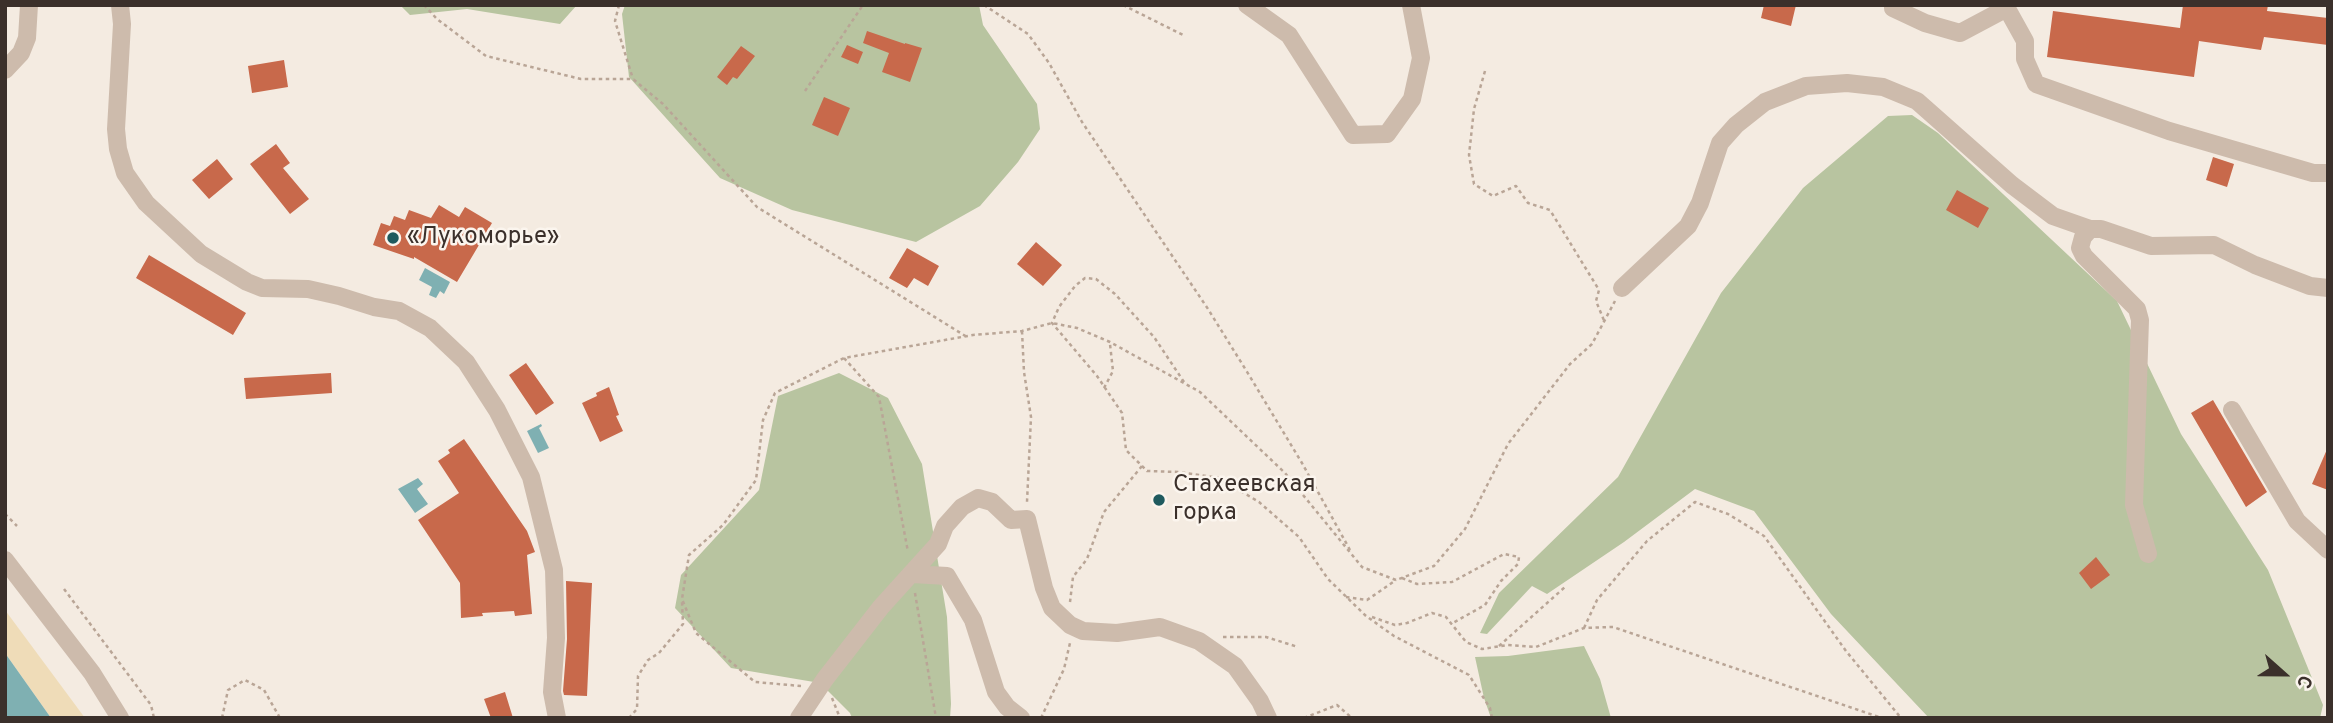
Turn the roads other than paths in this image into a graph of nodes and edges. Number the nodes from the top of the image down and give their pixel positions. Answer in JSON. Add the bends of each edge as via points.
{"nodes":[{"id":1,"x":29,"y":5,"type":"edge"},
{"id":2,"x":121,"y":5,"type":"edge"},
{"id":3,"x":1247,"y":5,"type":"edge"},
{"id":4,"x":1411,"y":5,"type":"edge"},
{"id":5,"x":1893,"y":5,"type":"edge"},
{"id":6,"x":2006,"y":6,"type":"edge"},
{"id":7,"x":5,"y":70,"type":"edge"},
{"id":8,"x":2328,"y":173,"type":"edge"},
{"id":9,"x":2090,"y":229,"type":"junction"},
{"id":10,"x":1622,"y":288,"type":"road end"},
{"id":11,"x":2328,"y":288,"type":"edge"},
{"id":12,"x":2232,"y":410,"type":"dead end"},
{"id":13,"x":2328,"y":550,"type":"edge"},
{"id":14,"x":2148,"y":554,"type":"dead end"},
{"id":15,"x":5,"y":560,"type":"edge"},
{"id":16,"x":912,"y":574,"type":"junction"},
{"id":17,"x":120,"y":718,"type":"edge"},
{"id":18,"x":557,"y":718,"type":"edge"},
{"id":19,"x":799,"y":718,"type":"edge"},
{"id":20,"x":1021,"y":718,"type":"edge"},
{"id":21,"x":1268,"y":718,"type":"edge"}],
"edges":[{"from":1,"to":7,"type":"street","via":[[27,38],[21,53]]},
{"from":2,"to":18,"type":"street","via":[[118,149],[125,173],[146,203],[201,254],[247,282],[262,288],[308,289],[399,311],[430,328],[466,362],[497,410],[531,477],[554,570],[552,692]]},
{"from":3,"to":4,"type":"street","via":[[1289,35],[1353,135],[1387,134],[1412,99],[1421,58]]},
{"from":5,"to":6,"type":"street","via":[[1925,23],[1960,33]]},
{"from":6,"to":8,"type":"street","via":[[2025,41],[2025,59],[2036,84],[2169,131],[2313,173]]},
{"from":9,"to":10,"type":"street","via":[[2053,216],[1917,101],[1883,87],[1847,83],[1806,86],[1765,102],[1736,125],[1720,143],[1688,226]]},
{"from":9,"to":11,"type":"street","via":[[2151,246],[2214,245],[2310,286]]},
{"from":9,"to":14,"type":"street","via":[[2080,248],[2084,256],[2137,309],[2140,320],[2134,505]]},
{"from":12,"to":13,"type":"street","via":[[2297,521]]},
{"from":15,"to":17,"type":"street","via":[[92,673]]},
{"from":16,"to":19,"type":"street","via":[[881,607]]},
{"from":16,"to":20,"type":"street","via":[[947,576],[973,620],[996,692]]},
{"from":16,"to":21,"type":"street","via":[[962,508],[978,498],[992,502],[1011,520],[1027,519],[1044,588],[1052,608],[1066,621],[1083,631],[1117,633],[1160,626],[1199,641],[1235,666]]}]}
